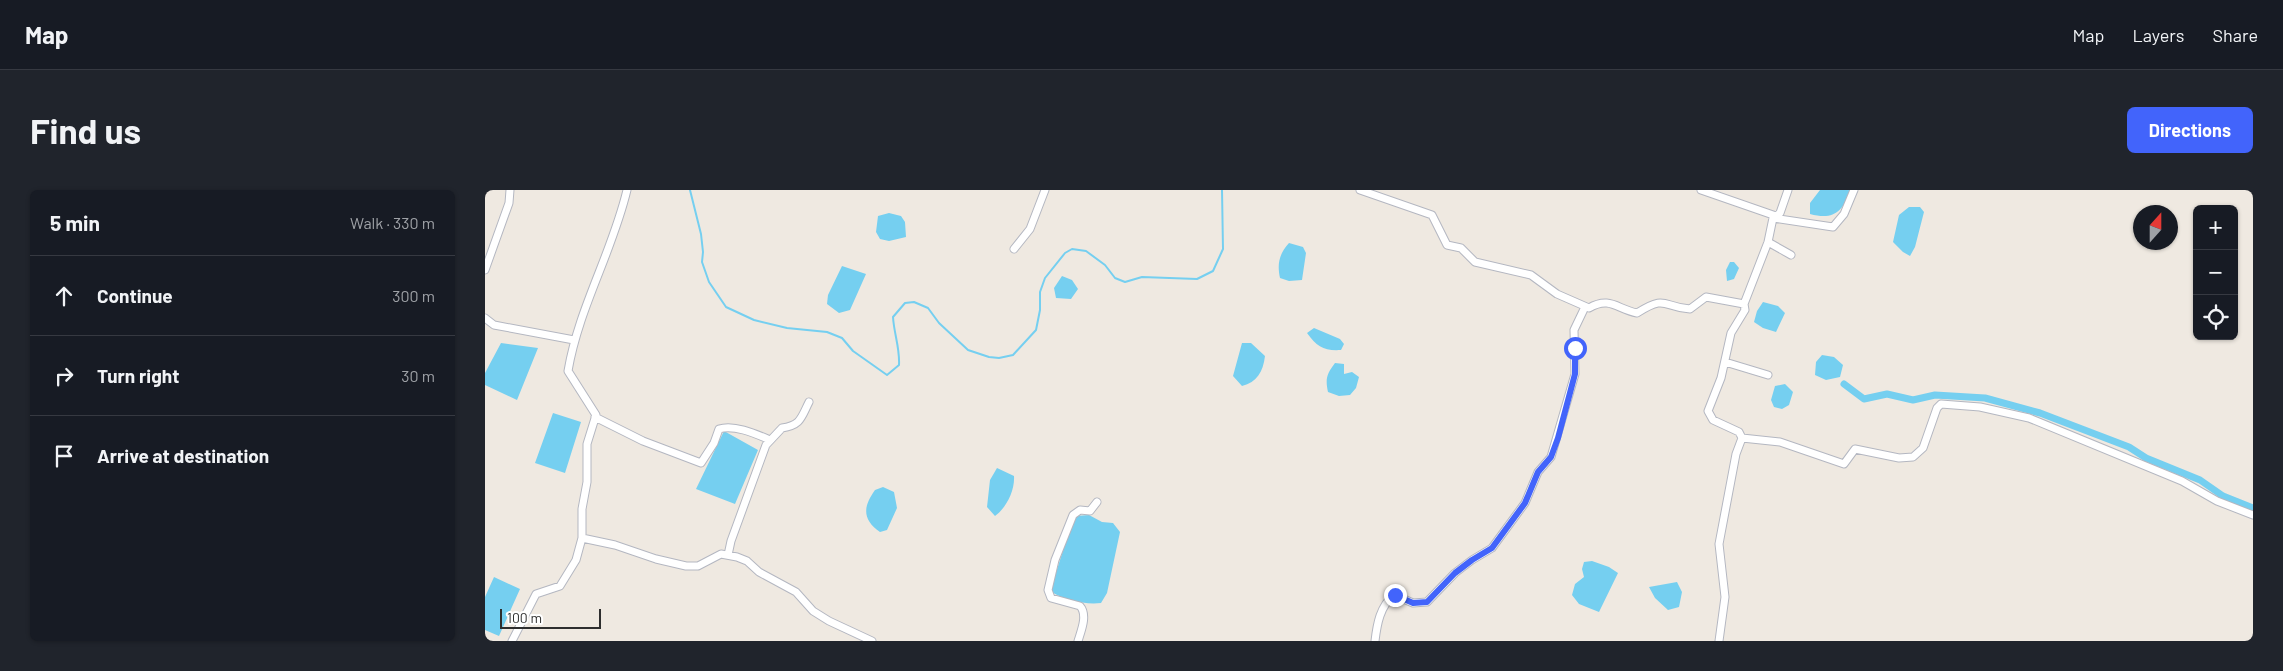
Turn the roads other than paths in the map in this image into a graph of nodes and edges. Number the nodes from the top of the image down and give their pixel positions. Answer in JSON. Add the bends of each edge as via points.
{"nodes":[{"id":1,"x":510,"y":190,"type":"edge"},
{"id":2,"x":627,"y":190,"type":"edge"},
{"id":3,"x":1045,"y":190,"type":"edge"},
{"id":4,"x":1360,"y":190,"type":"edge"},
{"id":5,"x":1701,"y":190,"type":"edge"},
{"id":6,"x":1788,"y":190,"type":"edge"},
{"id":7,"x":1854,"y":190,"type":"edge"},
{"id":8,"x":1775,"y":217,"type":"junction"},
{"id":9,"x":1767,"y":242,"type":"junction"},
{"id":10,"x":1014,"y":249,"type":"dead end"},
{"id":11,"x":1791,"y":255,"type":"dead end"},
{"id":12,"x":485,"y":270,"type":"edge"},
{"id":13,"x":1744,"y":304,"type":"junction"},
{"id":14,"x":1585,"y":307,"type":"junction"},
{"id":15,"x":485,"y":318,"type":"edge"},
{"id":16,"x":574,"y":340,"type":"junction"},
{"id":17,"x":1725,"y":362,"type":"junction"},
{"id":18,"x":1768,"y":375,"type":"dead end"},
{"id":19,"x":809,"y":402,"type":"dead end"},
{"id":20,"x":595,"y":417,"type":"junction"},
{"id":21,"x":1741,"y":438,"type":"junction"},
{"id":22,"x":770,"y":440,"type":"junction"},
{"id":23,"x":1097,"y":502,"type":"dead end"},
{"id":24,"x":2253,"y":515,"type":"edge"},
{"id":25,"x":582,"y":538,"type":"junction"},
{"id":26,"x":728,"y":555,"type":"junction"},
{"id":27,"x":512,"y":641,"type":"edge"},
{"id":28,"x":872,"y":641,"type":"edge"},
{"id":29,"x":1077,"y":641,"type":"edge"},
{"id":30,"x":1375,"y":641,"type":"edge"},
{"id":31,"x":1719,"y":641,"type":"edge"}],
"edges":[{"from":1,"to":12,"type":"street","via":[[509,203]]},
{"from":2,"to":16,"type":"street","via":[[621,215]]},
{"from":3,"to":10,"type":"street","via":[[1030,230]]},
{"from":4,"to":14,"type":"street","via":[[1432,215],[1447,245],[1461,248],[1475,262],[1531,275],[1557,294]]},
{"from":5,"to":8,"type":"street"},
{"from":6,"to":8,"type":"street","via":[[1781,213]]},
{"from":7,"to":8,"type":"street","via":[[1844,214],[1833,227]]},
{"from":8,"to":9,"type":"street"},
{"from":9,"to":11,"type":"street"},
{"from":9,"to":13,"type":"street"},
{"from":13,"to":14,"type":"street","via":[[1706,297],[1691,309],[1663,301],[1637,312],[1626,311],[1614,303],[1598,302]]},
{"from":13,"to":17,"type":"street","via":[[1745,310],[1729,339]]},
{"from":14,"to":30,"type":"street","via":[[1574,330],[1575,374],[1558,438],[1525,503],[1492,548],[1455,573],[1427,602],[1413,603],[1394,595],[1387,600],[1380,615]]},
{"from":15,"to":16,"type":"street","via":[[494,325]]},
{"from":16,"to":20,"type":"street","via":[[568,371]]},
{"from":17,"to":18,"type":"street"},
{"from":17,"to":21,"type":"street","via":[[1708,411],[1713,420],[1739,432]]},
{"from":19,"to":22,"type":"street","via":[[799,421],[792,427],[782,428]]},
{"from":20,"to":22,"type":"street","via":[[701,463],[719,429],[745,431]]},
{"from":20,"to":25,"type":"street","via":[[587,444]]},
{"from":21,"to":24,"type":"street","via":[[1780,442],[1845,464],[1855,449],[1899,458],[1913,457],[1923,448],[1941,404],[1980,407],[2029,418],[2182,481],[2217,501]]},
{"from":21,"to":31,"type":"street","via":[[1719,544],[1725,597]]},
{"from":22,"to":26,"type":"street"},
{"from":23,"to":29,"type":"street","via":[[1090,511],[1080,510],[1073,516],[1055,560],[1048,590],[1051,598],[1083,609],[1085,615]]},
{"from":25,"to":26,"type":"street","via":[[686,566],[698,566],[721,554]]},
{"from":25,"to":27,"type":"street","via":[[576,560],[560,586],[536,594]]},
{"from":26,"to":28,"type":"street","via":[[747,561],[759,572],[796,592],[813,611],[829,621]]}]}
